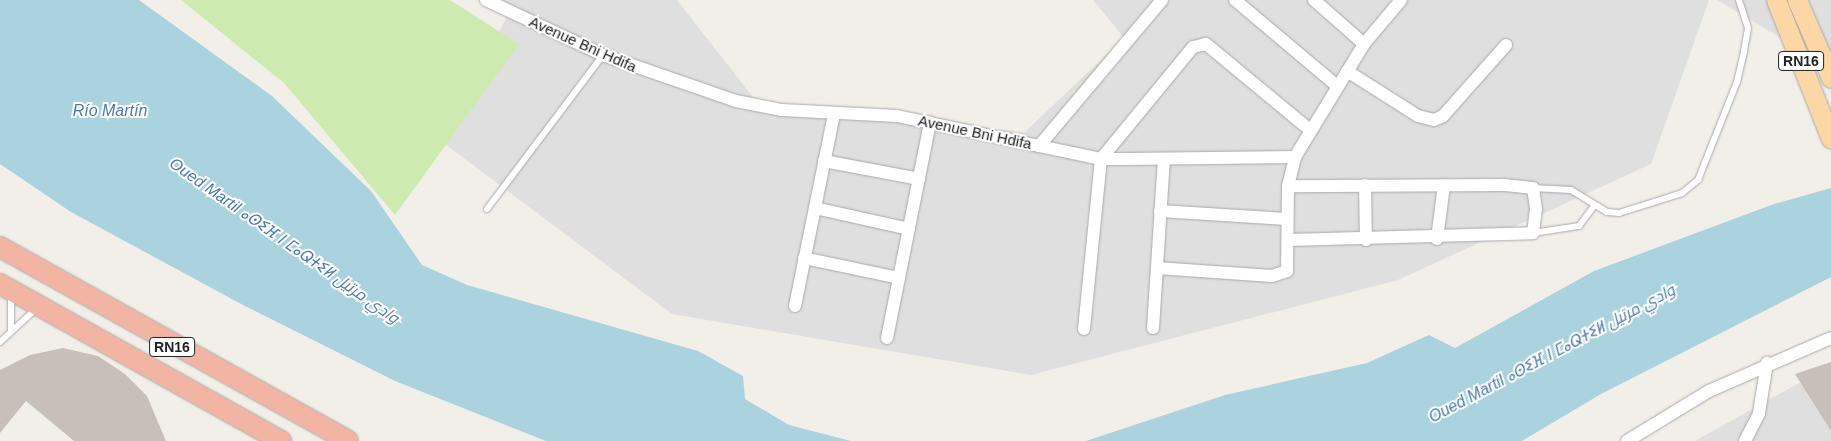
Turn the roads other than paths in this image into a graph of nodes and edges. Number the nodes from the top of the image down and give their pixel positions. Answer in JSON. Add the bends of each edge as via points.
{"nodes":[{"id":1,"x":486,"y":0,"type":"edge"},
{"id":2,"x":1162,"y":0,"type":"edge"},
{"id":3,"x":1235,"y":0,"type":"edge"},
{"id":4,"x":1314,"y":0,"type":"edge"},
{"id":5,"x":1401,"y":0,"type":"edge"},
{"id":6,"x":1739,"y":0,"type":"edge"},
{"id":7,"x":1776,"y":0,"type":"edge"},
{"id":8,"x":1797,"y":0,"type":"edge"},
{"id":9,"x":1364,"y":44,"type":"junction"},
{"id":10,"x":1506,"y":45,"type":"dead end"},
{"id":11,"x":603,"y":55,"type":"junction"},
{"id":12,"x":1346,"y":71,"type":"junction"},
{"id":13,"x":1831,"y":78,"type":"edge"},
{"id":14,"x":1337,"y":86,"type":"junction"},
{"id":15,"x":834,"y":115,"type":"junction"},
{"id":16,"x":930,"y":122,"type":"junction"},
{"id":17,"x":1310,"y":130,"type":"junction"},
{"id":18,"x":1828,"y":130,"type":"edge"},
{"id":19,"x":1039,"y":146,"type":"junction"},
{"id":20,"x":1295,"y":157,"type":"junction"},
{"id":21,"x":1101,"y":159,"type":"junction"},
{"id":22,"x":1164,"y":159,"type":"junction"},
{"id":23,"x":824,"y":161,"type":"junction"},
{"id":24,"x":919,"y":179,"type":"junction"},
{"id":25,"x":1444,"y":185,"type":"junction"},
{"id":26,"x":1288,"y":186,"type":"junction"},
{"id":27,"x":1365,"y":186,"type":"junction"},
{"id":28,"x":1533,"y":188,"type":"junction"},
{"id":29,"x":1594,"y":206,"type":"junction"},
{"id":30,"x":814,"y":208,"type":"junction"},
{"id":31,"x":486,"y":209,"type":"dead end"},
{"id":32,"x":1160,"y":211,"type":"junction"},
{"id":33,"x":1287,"y":219,"type":"junction"},
{"id":34,"x":909,"y":229,"type":"junction"},
{"id":35,"x":1533,"y":233,"type":"junction"},
{"id":36,"x":1437,"y":239,"type":"junction"},
{"id":37,"x":1288,"y":240,"type":"junction"},
{"id":38,"x":1366,"y":240,"type":"junction"},
{"id":39,"x":0,"y":247,"type":"edge"},
{"id":40,"x":804,"y":258,"type":"junction"},
{"id":41,"x":1157,"y":268,"type":"junction"},
{"id":42,"x":899,"y":278,"type":"junction"},
{"id":43,"x":6,"y":287,"type":"edge"},
{"id":44,"x":39,"y":306,"type":"junction"},
{"id":45,"x":794,"y":306,"type":"dead end"},
{"id":46,"x":1153,"y":328,"type":"dead end"},
{"id":47,"x":11,"y":329,"type":"junction"},
{"id":48,"x":1084,"y":329,"type":"dead end"},
{"id":49,"x":887,"y":338,"type":"dead end"},
{"id":50,"x":1831,"y":338,"type":"edge"},
{"id":51,"x":0,"y":342,"type":"edge"},
{"id":52,"x":1767,"y":363,"type":"junction"},
{"id":53,"x":1630,"y":440,"type":"edge"},
{"id":54,"x":281,"y":441,"type":"edge"},
{"id":55,"x":348,"y":441,"type":"edge"},
{"id":56,"x":1745,"y":441,"type":"edge"}],
"edges":[{"from":1,"to":11,"type":"street","name":"Avenue Bni Hdifa"},
{"from":2,"to":19,"type":"street"},
{"from":3,"to":14,"type":"street"},
{"from":4,"to":9,"type":"street"},
{"from":5,"to":9,"type":"street"},
{"from":6,"to":29,"type":"lane","via":[[1748,28],[1742,59],[1698,180],[1682,193],[1639,209],[1607,212]]},
{"from":7,"to":18,"type":"main road","number":"RN16"},
{"from":8,"to":13,"type":"main road","number":"RN16"},
{"from":9,"to":12,"type":"street"},
{"from":10,"to":12,"type":"street","via":[[1443,116],[1434,120],[1418,116]]},
{"from":11,"to":15,"type":"street","name":"Avenue Bni Hdifa","via":[[736,101]]},
{"from":11,"to":31,"type":"lane"},
{"from":12,"to":14,"type":"street"},
{"from":14,"to":17,"type":"street"},
{"from":15,"to":16,"type":"street","name":"Avenue Bni Hdifa"},
{"from":15,"to":23,"type":"street"},
{"from":16,"to":19,"type":"street","name":"Avenue Bni Hdifa"},
{"from":16,"to":24,"type":"street"},
{"from":17,"to":20,"type":"street"},
{"from":17,"to":21,"type":"street","via":[[1202,42],[1192,47]]},
{"from":19,"to":21,"type":"street","name":"Avenue Bni Hdifa"},
{"from":20,"to":22,"type":"street","name":"Avenue Bni Hdifa"},
{"from":20,"to":26,"type":"street"},
{"from":21,"to":22,"type":"street","name":"Avenue Bni Hdifa"},
{"from":21,"to":48,"type":"street"},
{"from":22,"to":32,"type":"street"},
{"from":23,"to":24,"type":"street"},
{"from":23,"to":30,"type":"street"},
{"from":24,"to":34,"type":"street"},
{"from":25,"to":27,"type":"street"},
{"from":25,"to":28,"type":"street"},
{"from":25,"to":36,"type":"street"},
{"from":26,"to":27,"type":"street"},
{"from":26,"to":33,"type":"street"},
{"from":27,"to":38,"type":"street"},
{"from":28,"to":29,"type":"lane","via":[[1571,190]]},
{"from":28,"to":35,"type":"street"},
{"from":29,"to":35,"type":"lane","via":[[1579,226]]},
{"from":30,"to":34,"type":"street"},
{"from":30,"to":40,"type":"street"},
{"from":32,"to":33,"type":"street"},
{"from":32,"to":41,"type":"street"},
{"from":33,"to":37,"type":"street"},
{"from":34,"to":42,"type":"street"},
{"from":35,"to":36,"type":"street"},
{"from":36,"to":38,"type":"street"},
{"from":37,"to":38,"type":"street"},
{"from":37,"to":41,"type":"street","via":[[1288,267],[1278,275]]},
{"from":39,"to":55,"type":"highway","number":"RN16"},
{"from":40,"to":42,"type":"street"},
{"from":40,"to":45,"type":"street"},
{"from":41,"to":46,"type":"street"},
{"from":42,"to":49,"type":"street"},
{"from":43,"to":44,"type":"highway","number":"RN16"},
{"from":43,"to":47,"type":"lane"},
{"from":44,"to":47,"type":"lane"},
{"from":44,"to":54,"type":"highway","number":"RN16"},
{"from":47,"to":51,"type":"lane"},
{"from":50,"to":52,"type":"street"},
{"from":52,"to":53,"type":"street","via":[[1709,391]]},
{"from":52,"to":56,"type":"street","via":[[1759,413]]}]}
